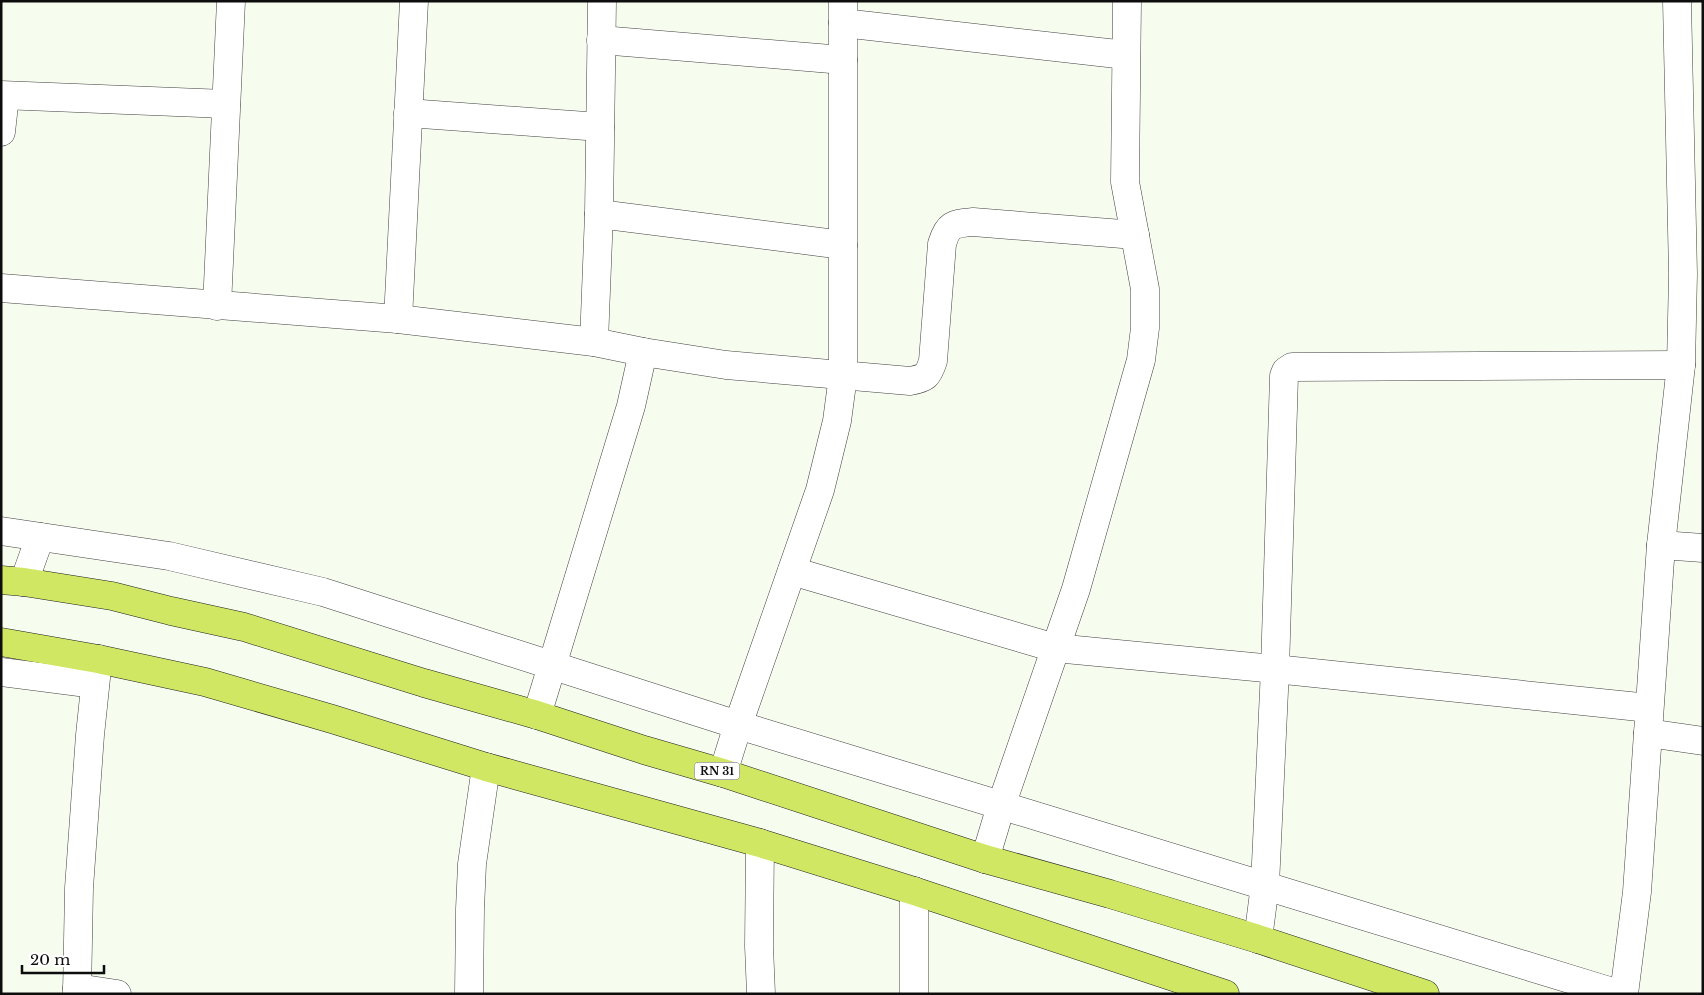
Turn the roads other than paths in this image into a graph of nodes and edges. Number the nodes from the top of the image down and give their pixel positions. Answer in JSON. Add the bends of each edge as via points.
{"nodes":[{"id":1,"x":231,"y":1,"type":"edge"},
{"id":2,"x":414,"y":1,"type":"edge"},
{"id":3,"x":602,"y":1,"type":"edge"},
{"id":4,"x":1126,"y":1,"type":"edge"},
{"id":5,"x":1677,"y":1,"type":"edge"},
{"id":6,"x":843,"y":12,"type":"edge"},
{"id":7,"x":601,"y":40,"type":"junction"},
{"id":8,"x":1126,"y":55,"type":"junction"},
{"id":9,"x":842,"y":60,"type":"junction"},
{"id":10,"x":3,"y":96,"type":"edge"},
{"id":11,"x":226,"y":104,"type":"junction"},
{"id":12,"x":408,"y":113,"type":"junction"},
{"id":13,"x":600,"y":127,"type":"junction"},
{"id":14,"x":1,"y":132,"type":"edge"},
{"id":15,"x":599,"y":214,"type":"junction"},
{"id":16,"x":1135,"y":235,"type":"junction"},
{"id":17,"x":843,"y":245,"type":"junction"},
{"id":18,"x":1693,"y":274,"type":"edge"},
{"id":19,"x":1,"y":288,"type":"edge"},
{"id":20,"x":217,"y":306,"type":"junction"},
{"id":21,"x":398,"y":319,"type":"junction"},
{"id":22,"x":594,"y":342,"type":"junction"},
{"id":23,"x":643,"y":352,"type":"junction"},
{"id":24,"x":1681,"y":365,"type":"junction"},
{"id":25,"x":843,"y":376,"type":"junction"},
{"id":26,"x":1,"y":531,"type":"edge"},
{"id":27,"x":40,"y":537,"type":"junction"},
{"id":28,"x":1661,"y":545,"type":"junction"},
{"id":29,"x":1703,"y":548,"type":"edge"},
{"id":30,"x":792,"y":571,"type":"junction"},
{"id":31,"x":13,"y":581,"type":"edge"},
{"id":32,"x":1,"y":642,"type":"edge"},
{"id":33,"x":1056,"y":648,"type":"junction"},
{"id":34,"x":553,"y":665,"type":"junction"},
{"id":35,"x":1275,"y":669,"type":"junction"},
{"id":36,"x":97,"y":671,"type":"junction"},
{"id":37,"x":1,"y":672,"type":"edge"},
{"id":38,"x":537,"y":716,"type":"junction"},
{"id":39,"x":1648,"y":721,"type":"junction"},
{"id":40,"x":738,"y":725,"type":"junction"},
{"id":41,"x":1703,"y":741,"type":"edge"},
{"id":42,"x":486,"y":767,"type":"junction"},
{"id":43,"x":723,"y":773,"type":"junction"},
{"id":44,"x":1001,"y":806,"type":"junction"},
{"id":45,"x":760,"y":844,"type":"junction"},
{"id":46,"x":985,"y":859,"type":"junction"},
{"id":47,"x":1265,"y":885,"type":"junction"},
{"id":48,"x":914,"y":891,"type":"junction"},
{"id":49,"x":1258,"y":939,"type":"junction"},
{"id":50,"x":77,"y":991,"type":"edge"},
{"id":51,"x":1217,"y":992,"type":"edge"},
{"id":52,"x":117,"y":994,"type":"edge"},
{"id":53,"x":469,"y":994,"type":"edge"},
{"id":54,"x":761,"y":994,"type":"edge"},
{"id":55,"x":914,"y":994,"type":"edge"},
{"id":56,"x":1425,"y":994,"type":"edge"},
{"id":57,"x":1620,"y":994,"type":"edge"},
{"id":58,"x":1624,"y":994,"type":"edge"}],
"edges":[{"from":1,"to":11,"type":"street"},
{"from":2,"to":12,"type":"street"},
{"from":3,"to":7,"type":"street"},
{"from":4,"to":8,"type":"street"},
{"from":5,"to":18,"type":"street"},
{"from":6,"to":8,"type":"street"},
{"from":6,"to":9,"type":"street"},
{"from":7,"to":9,"type":"street"},
{"from":7,"to":13,"type":"street"},
{"from":8,"to":16,"type":"street","via":[[1125,182]]},
{"from":9,"to":17,"type":"street"},
{"from":10,"to":11,"type":"street"},
{"from":10,"to":14,"type":"street"},
{"from":11,"to":20,"type":"street"},
{"from":12,"to":13,"type":"street"},
{"from":12,"to":21,"type":"street"},
{"from":13,"to":15,"type":"street"},
{"from":15,"to":17,"type":"street"},
{"from":15,"to":22,"type":"street"},
{"from":16,"to":25,"type":"street","via":[[973,222],[954,224],[946,231],[942,244],[933,361],[928,374],[910,381]]},
{"from":16,"to":33,"type":"street","via":[[1146,289],[1141,360]]},
{"from":17,"to":25,"type":"street"},
{"from":18,"to":24,"type":"street"},
{"from":19,"to":20,"type":"street"},
{"from":20,"to":21,"type":"street"},
{"from":21,"to":22,"type":"street"},
{"from":22,"to":23,"type":"street"},
{"from":23,"to":25,"type":"street","via":[[726,366]]},
{"from":23,"to":34,"type":"street","via":[[631,406]]},
{"from":24,"to":28,"type":"street"},
{"from":24,"to":35,"type":"street","via":[[1289,368],[1284,376]]},
{"from":25,"to":30,"type":"street","via":[[838,421],[820,490]]},
{"from":26,"to":27,"type":"street"},
{"from":27,"to":31,"type":"street"},
{"from":27,"to":34,"type":"street","via":[[169,556],[323,592]]},
{"from":28,"to":29,"type":"street"},
{"from":28,"to":39,"type":"street"},
{"from":30,"to":33,"type":"street"},
{"from":30,"to":40,"type":"street"},
{"from":31,"to":38,"type":"highway","number":"RN 31","via":[[112,596],[244,627]]},
{"from":32,"to":36,"type":"highway"},
{"from":33,"to":35,"type":"street"},
{"from":33,"to":44,"type":"street"},
{"from":34,"to":38,"type":"street"},
{"from":34,"to":40,"type":"street"},
{"from":35,"to":39,"type":"street"},
{"from":35,"to":47,"type":"street"},
{"from":36,"to":37,"type":"street"},
{"from":36,"to":42,"type":"highway","via":[[205,682]]},
{"from":36,"to":50,"type":"street","via":[[78,888]]},
{"from":38,"to":43,"type":"highway","number":"RN 31"},
{"from":39,"to":41,"type":"street"},
{"from":39,"to":58,"type":"street","via":[[1637,892]]},
{"from":40,"to":43,"type":"street"},
{"from":40,"to":44,"type":"street"},
{"from":42,"to":45,"type":"highway"},
{"from":42,"to":53,"type":"street","via":[[472,864]]},
{"from":43,"to":46,"type":"highway","number":"RN 31"},
{"from":44,"to":46,"type":"street"},
{"from":44,"to":47,"type":"street"},
{"from":45,"to":48,"type":"highway"},
{"from":45,"to":54,"type":"street"},
{"from":46,"to":49,"type":"highway","number":"RN 31"},
{"from":47,"to":49,"type":"street"},
{"from":47,"to":57,"type":"street"},
{"from":48,"to":51,"type":"highway"},
{"from":48,"to":55,"type":"street"},
{"from":49,"to":56,"type":"highway","number":"RN 31"},
{"from":50,"to":52,"type":"street"}]}
